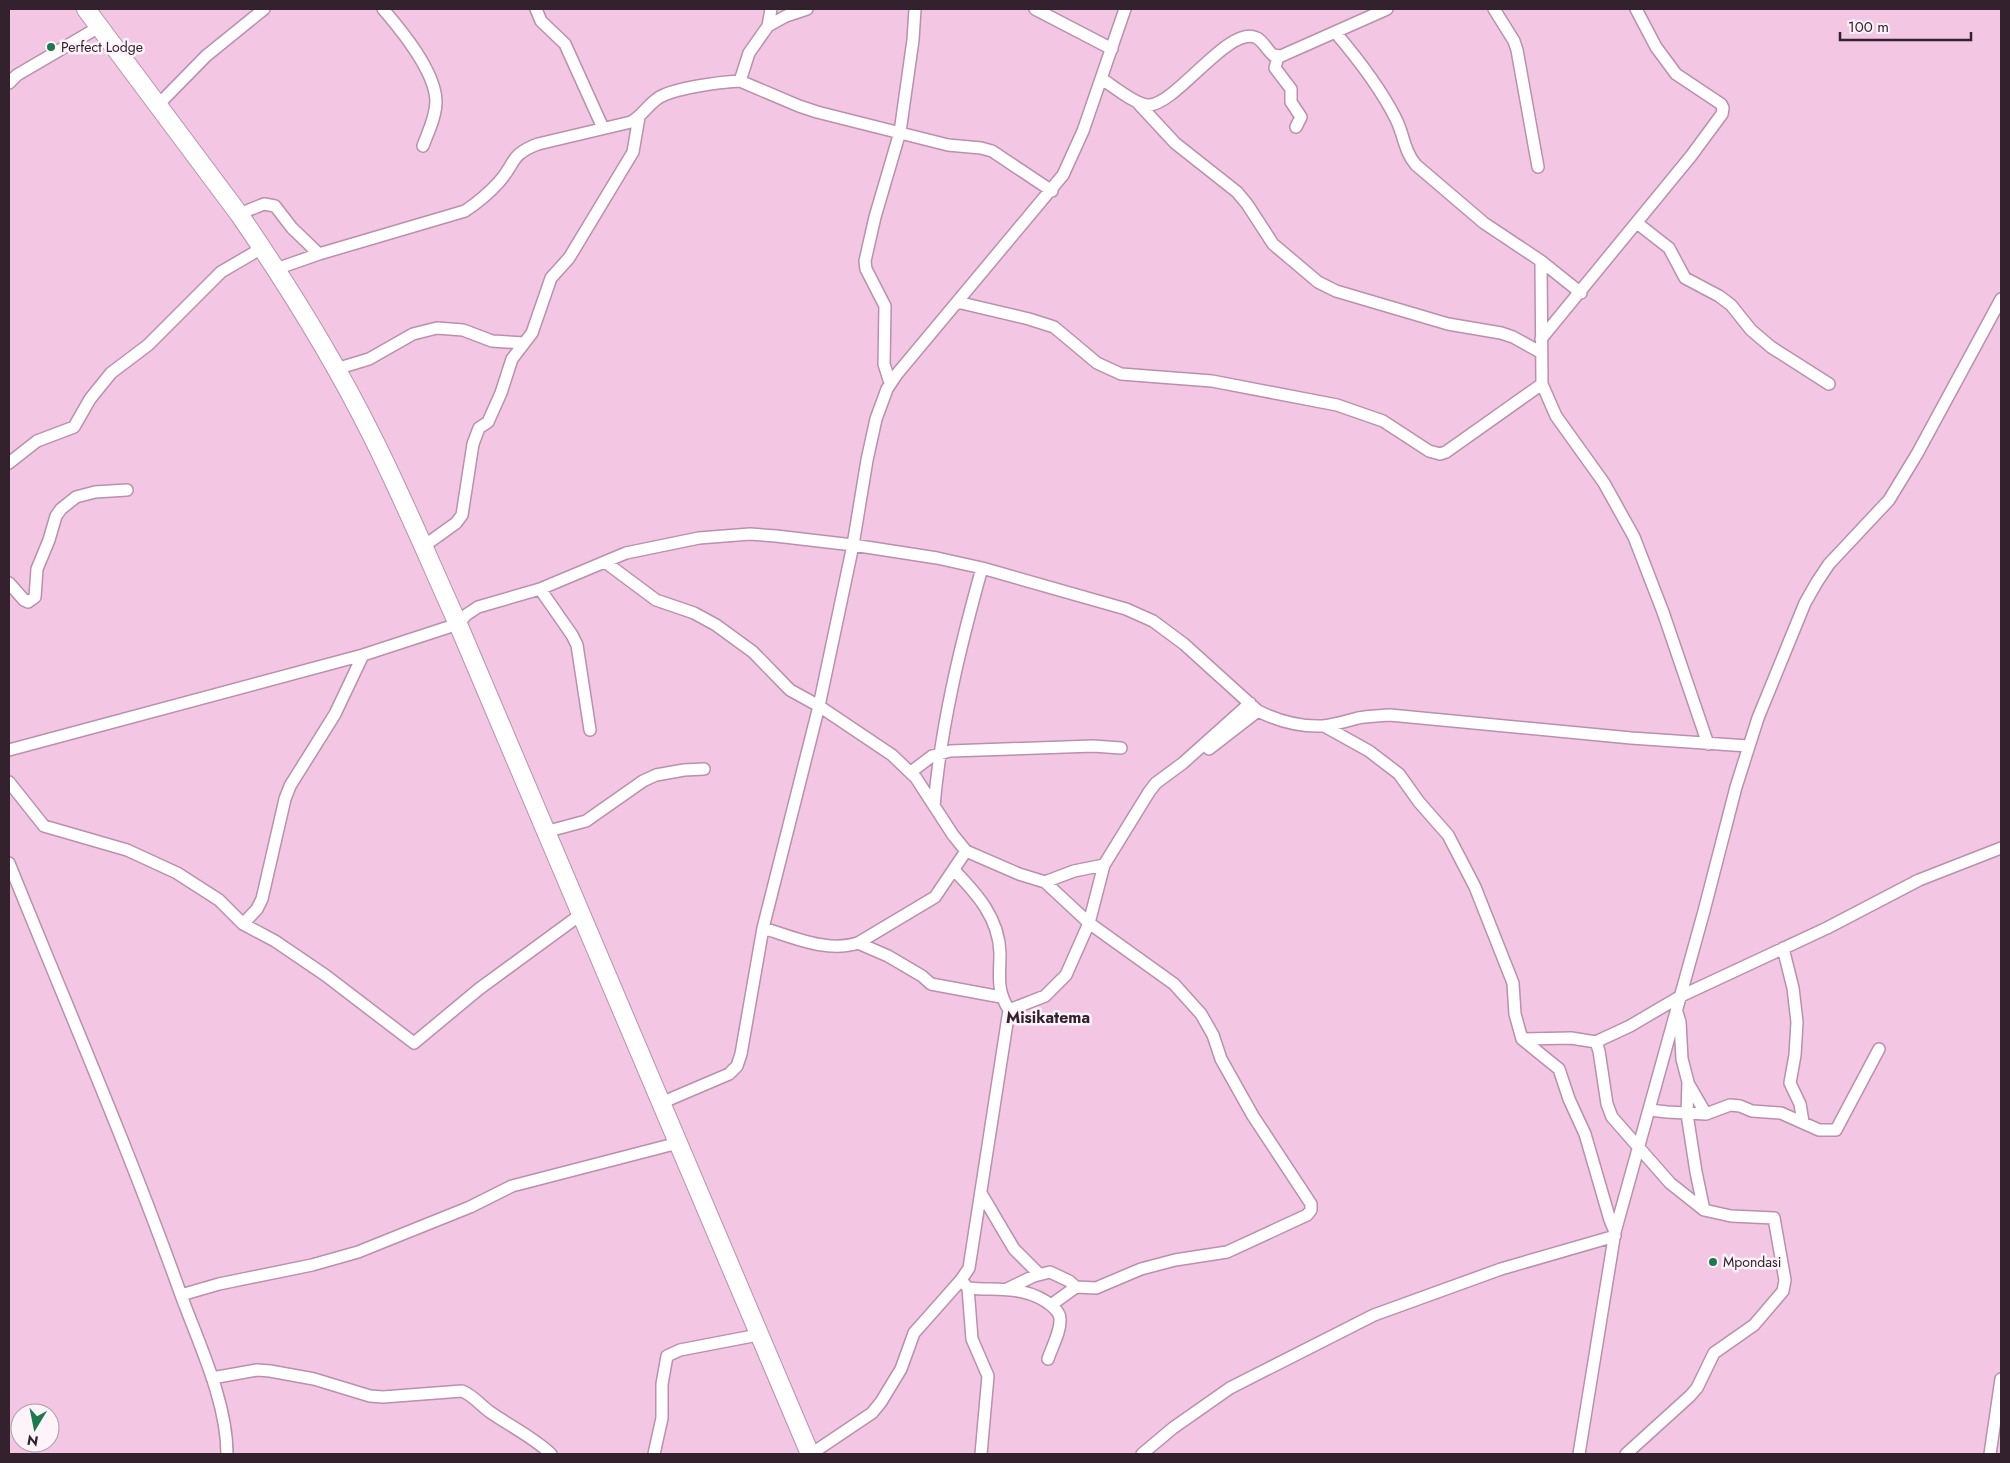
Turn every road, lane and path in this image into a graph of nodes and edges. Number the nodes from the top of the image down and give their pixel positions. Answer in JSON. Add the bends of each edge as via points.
{"nodes":[{"id":1,"x":86,"y":9,"type":"edge"},
{"id":2,"x":264,"y":9,"type":"edge"},
{"id":3,"x":383,"y":9,"type":"edge"},
{"id":4,"x":536,"y":9,"type":"edge"},
{"id":5,"x":770,"y":9,"type":"edge"},
{"id":6,"x":807,"y":9,"type":"edge"},
{"id":7,"x":915,"y":9,"type":"edge"},
{"id":8,"x":1035,"y":9,"type":"edge"},
{"id":9,"x":1125,"y":9,"type":"edge"},
{"id":10,"x":1387,"y":9,"type":"edge"},
{"id":11,"x":1494,"y":9,"type":"edge"},
{"id":12,"x":1636,"y":9,"type":"edge"},
{"id":13,"x":768,"y":26,"type":"junction"},
{"id":14,"x":99,"y":27,"type":"junction"},
{"id":15,"x":1335,"y":32,"type":"junction"},
{"id":16,"x":1112,"y":49,"type":"junction"},
{"id":17,"x":1278,"y":56,"type":"junction"},
{"id":18,"x":1102,"y":79,"type":"junction"},
{"id":19,"x":740,"y":82,"type":"junction"},
{"id":20,"x":9,"y":83,"type":"edge"},
{"id":21,"x":1137,"y":102,"type":"junction"},
{"id":22,"x":158,"y":105,"type":"junction"},
{"id":23,"x":639,"y":117,"type":"junction"},
{"id":24,"x":1296,"y":127,"type":"dead end"},
{"id":25,"x":603,"y":128,"type":"junction"},
{"id":26,"x":900,"y":132,"type":"junction"},
{"id":27,"x":422,"y":146,"type":"dead end"},
{"id":28,"x":1538,"y":167,"type":"dead end"},
{"id":29,"x":1052,"y":191,"type":"junction"},
{"id":30,"x":239,"y":214,"type":"junction"},
{"id":31,"x":1637,"y":223,"type":"junction"},
{"id":32,"x":262,"y":248,"type":"junction"},
{"id":33,"x":319,"y":254,"type":"junction"},
{"id":34,"x":1541,"y":261,"type":"junction"},
{"id":35,"x":276,"y":269,"type":"junction"},
{"id":36,"x":1581,"y":292,"type":"junction"},
{"id":37,"x":2001,"y":299,"type":"edge"},
{"id":38,"x":957,"y":302,"type":"junction"},
{"id":39,"x":1541,"y":339,"type":"junction"},
{"id":40,"x":524,"y":343,"type":"junction"},
{"id":41,"x":1540,"y":352,"type":"junction"},
{"id":42,"x":336,"y":369,"type":"junction"},
{"id":43,"x":890,"y":383,"type":"junction"},
{"id":44,"x":1542,"y":384,"type":"junction"},
{"id":45,"x":1829,"y":384,"type":"dead end"},
{"id":46,"x":9,"y":463,"type":"edge"},
{"id":47,"x":127,"y":490,"type":"dead end"},
{"id":48,"x":853,"y":545,"type":"junction"},
{"id":49,"x":424,"y":546,"type":"junction"},
{"id":50,"x":605,"y":562,"type":"junction"},
{"id":51,"x":982,"y":568,"type":"junction"},
{"id":52,"x":9,"y":583,"type":"edge"},
{"id":53,"x":540,"y":589,"type":"junction"},
{"id":54,"x":458,"y":624,"type":"junction"},
{"id":55,"x":363,"y":655,"type":"junction"},
{"id":56,"x":819,"y":706,"type":"junction"},
{"id":57,"x":1254,"y":707,"type":"junction"},
{"id":58,"x":1324,"y":726,"type":"junction"},
{"id":59,"x":590,"y":730,"type":"dead end"},
{"id":60,"x":1708,"y":744,"type":"junction"},
{"id":61,"x":1748,"y":746,"type":"junction"},
{"id":62,"x":1121,"y":748,"type":"dead end"},
{"id":63,"x":9,"y":750,"type":"edge"},
{"id":64,"x":940,"y":753,"type":"junction"},
{"id":65,"x":704,"y":769,"type":"dead end"},
{"id":66,"x":911,"y":772,"type":"junction"},
{"id":67,"x":9,"y":782,"type":"edge"},
{"id":68,"x":934,"y":806,"type":"junction"},
{"id":69,"x":545,"y":832,"type":"junction"},
{"id":70,"x":2001,"y":848,"type":"edge"},
{"id":71,"x":966,"y":851,"type":"junction"},
{"id":72,"x":9,"y":863,"type":"edge"},
{"id":73,"x":1104,"y":865,"type":"junction"},
{"id":74,"x":954,"y":870,"type":"junction"},
{"id":75,"x":1045,"y":882,"type":"junction"},
{"id":76,"x":580,"y":915,"type":"junction"},
{"id":77,"x":1089,"y":923,"type":"junction"},
{"id":78,"x":243,"y":924,"type":"junction"},
{"id":79,"x":763,"y":928,"type":"junction"},
{"id":80,"x":858,"y":944,"type":"junction"},
{"id":81,"x":1783,"y":948,"type":"junction"},
{"id":82,"x":1681,"y":996,"type":"junction"},
{"id":83,"x":1001,"y":997,"type":"junction"},
{"id":84,"x":1009,"y":1010,"type":"junction"},
{"id":85,"x":1677,"y":1010,"type":"junction"},
{"id":86,"x":1522,"y":1039,"type":"junction"},
{"id":87,"x":1596,"y":1042,"type":"junction"},
{"id":88,"x":1879,"y":1049,"type":"dead end"},
{"id":89,"x":1688,"y":1082,"type":"junction"},
{"id":90,"x":661,"y":1103,"type":"junction"},
{"id":91,"x":1650,"y":1110,"type":"junction"},
{"id":92,"x":1687,"y":1114,"type":"junction"},
{"id":93,"x":1706,"y":1114,"type":"junction"},
{"id":94,"x":1803,"y":1122,"type":"junction"},
{"id":95,"x":678,"y":1143,"type":"junction"},
{"id":96,"x":1640,"y":1146,"type":"junction"},
{"id":97,"x":981,"y":1193,"type":"junction"},
{"id":98,"x":1704,"y":1210,"type":"junction"},
{"id":99,"x":1615,"y":1234,"type":"junction"},
{"id":100,"x":1039,"y":1274,"type":"junction"},
{"id":101,"x":964,"y":1284,"type":"junction"},
{"id":102,"x":1076,"y":1287,"type":"junction"},
{"id":103,"x":1007,"y":1289,"type":"junction"},
{"id":104,"x":181,"y":1295,"type":"junction"},
{"id":105,"x":1051,"y":1305,"type":"junction"},
{"id":106,"x":758,"y":1335,"type":"junction"},
{"id":107,"x":1048,"y":1359,"type":"dead end"},
{"id":108,"x":212,"y":1378,"type":"junction"},
{"id":109,"x":2001,"y":1379,"type":"edge"},
{"id":110,"x":539,"y":1444,"type":"junction"},
{"id":111,"x":227,"y":1454,"type":"edge"},
{"id":112,"x":532,"y":1454,"type":"edge"},
{"id":113,"x":551,"y":1454,"type":"edge"},
{"id":114,"x":654,"y":1454,"type":"edge"},
{"id":115,"x":810,"y":1454,"type":"edge"},
{"id":116,"x":981,"y":1454,"type":"edge"},
{"id":117,"x":1142,"y":1454,"type":"edge"},
{"id":118,"x":1580,"y":1454,"type":"edge"},
{"id":119,"x":1626,"y":1454,"type":"edge"},
{"id":120,"x":1990,"y":1454,"type":"edge"}],
"edges":[{"from":1,"to":14,"type":"highway"},
{"from":2,"to":22,"type":"street","via":[[206,56]]},
{"from":3,"to":27,"type":"street","via":[[421,59],[432,86],[436,101],[434,116]]},
{"from":4,"to":25,"type":"street","via":[[542,21],[565,44]]},
{"from":5,"to":13,"type":"street"},
{"from":6,"to":13,"type":"street"},
{"from":7,"to":26,"type":"street"},
{"from":8,"to":16,"type":"street"},
{"from":9,"to":16,"type":"street"},
{"from":10,"to":15,"type":"street"},
{"from":11,"to":28,"type":"street","via":[[1517,50]]},
{"from":12,"to":31,"type":"street","via":[[1656,47],[1676,74],[1723,108],[1713,129]]},
{"from":13,"to":19,"type":"street","via":[[749,53]]},
{"from":14,"to":20,"type":"street"},
{"from":14,"to":22,"type":"highway"},
{"from":15,"to":17,"type":"street","via":[[1295,52]]},
{"from":15,"to":34,"type":"street","via":[[1382,94],[1411,159],[1484,223]]},
{"from":16,"to":18,"type":"street"},
{"from":17,"to":21,"type":"street","via":[[1272,55],[1257,38],[1240,38],[1164,99],[1149,106]]},
{"from":17,"to":24,"type":"street","via":[[1275,68],[1290,89],[1291,102],[1301,117]]},
{"from":18,"to":21,"type":"street"},
{"from":18,"to":29,"type":"street","via":[[1076,150]]},
{"from":19,"to":23,"type":"street","via":[[670,92],[656,99]]},
{"from":19,"to":26,"type":"street","via":[[799,106]]},
{"from":21,"to":41,"type":"street","via":[[1175,143],[1236,192],[1273,244],[1318,282],[1336,291],[1424,317],[1507,335]]},
{"from":22,"to":30,"type":"highway"},
{"from":23,"to":25,"type":"street","via":[[625,124]]},
{"from":23,"to":40,"type":"street","via":[[633,152],[569,258],[551,278],[532,333]]},
{"from":25,"to":33,"type":"street","via":[[526,148],[515,156],[499,182],[465,211]]},
{"from":26,"to":29,"type":"street","via":[[948,145],[992,151]]},
{"from":26,"to":43,"type":"street","via":[[865,261],[884,306],[884,364]]},
{"from":29,"to":38,"type":"street"},
{"from":30,"to":32,"type":"highway"},
{"from":30,"to":33,"type":"street","via":[[264,204],[275,206]]},
{"from":31,"to":36,"type":"street"},
{"from":31,"to":45,"type":"street","via":[[1669,248],[1685,278],[1719,296],[1771,347]]},
{"from":32,"to":35,"type":"highway"},
{"from":32,"to":46,"type":"street","via":[[221,272],[148,345],[111,373],[90,399],[74,427],[37,442]]},
{"from":33,"to":35,"type":"street"},
{"from":34,"to":36,"type":"street"},
{"from":34,"to":39,"type":"street"},
{"from":35,"to":42,"type":"highway"},
{"from":36,"to":39,"type":"street"},
{"from":37,"to":61,"type":"street","via":[[1904,476],[1888,500],[1829,564],[1805,603]]},
{"from":38,"to":43,"type":"street"},
{"from":38,"to":44,"type":"street","via":[[1054,327],[1097,363],[1121,374],[1212,381],[1338,405],[1383,421],[1422,448],[1435,453],[1446,452]]},
{"from":39,"to":41,"type":"street"},
{"from":40,"to":42,"type":"street","via":[[492,341],[463,330],[437,328],[413,334],[369,359]]},
{"from":40,"to":49,"type":"street","via":[[510,364],[488,422],[479,428],[473,444],[462,515]]},
{"from":41,"to":44,"type":"street"},
{"from":42,"to":49,"type":"highway"},
{"from":43,"to":48,"type":"street","via":[[876,419]]},
{"from":44,"to":60,"type":"street","via":[[1556,416],[1604,483],[1634,537]]},
{"from":47,"to":52,"type":"street","via":[[76,497],[61,509],[37,570],[32,600],[24,600]]},
{"from":48,"to":50,"type":"street","via":[[767,535],[726,535],[664,544]]},
{"from":48,"to":51,"type":"street"},
{"from":48,"to":56,"type":"street"},
{"from":49,"to":54,"type":"highway"},
{"from":50,"to":53,"type":"street"},
{"from":50,"to":56,"type":"street","via":[[656,600],[694,613],[716,625],[753,652],[790,690]]},
{"from":51,"to":57,"type":"street","via":[[1141,615],[1184,644]]},
{"from":51,"to":64,"type":"street","via":[[957,658]]},
{"from":53,"to":54,"type":"street","via":[[478,607]]},
{"from":53,"to":59,"type":"street","via":[[577,645]]},
{"from":54,"to":55,"type":"street"},
{"from":54,"to":69,"type":"highway"},
{"from":55,"to":63,"type":"street"},
{"from":55,"to":78,"type":"street","via":[[335,714],[290,786],[262,899]]},
{"from":56,"to":66,"type":"street","via":[[892,755]]},
{"from":56,"to":79,"type":"street"},
{"from":57,"to":58,"type":"street","via":[[1273,718]]},
{"from":57,"to":73,"type":"street","via":[[1148,792]]},
{"from":58,"to":60,"type":"street","via":[[1390,715]]},
{"from":58,"to":86,"type":"street","via":[[1369,751],[1399,774],[1448,835],[1475,887],[1513,983],[1515,1014]]},
{"from":60,"to":61,"type":"street"},
{"from":61,"to":82,"type":"street"},
{"from":62,"to":64,"type":"street","via":[[1093,746]]},
{"from":64,"to":66,"type":"street"},
{"from":64,"to":68,"type":"street"},
{"from":65,"to":69,"type":"street","via":[[684,770],[643,781],[586,821]]},
{"from":66,"to":68,"type":"street"},
{"from":67,"to":78,"type":"street","via":[[44,826],[127,850],[177,873],[219,900]]},
{"from":68,"to":71,"type":"street"},
{"from":69,"to":76,"type":"highway"},
{"from":70,"to":81,"type":"street","via":[[1919,880]]},
{"from":71,"to":74,"type":"street"},
{"from":71,"to":75,"type":"street"},
{"from":72,"to":104,"type":"street","via":[[157,1226]]},
{"from":73,"to":75,"type":"street","via":[[1074,870]]},
{"from":73,"to":77,"type":"street"},
{"from":74,"to":80,"type":"street","via":[[935,897]]},
{"from":74,"to":83,"type":"street","via":[[980,897],[993,923],[998,939]]},
{"from":75,"to":77,"type":"street"},
{"from":76,"to":78,"type":"street","via":[[479,989],[414,1042],[275,940]]},
{"from":76,"to":90,"type":"highway"},
{"from":77,"to":84,"type":"street","via":[[1066,976],[1045,996]]},
{"from":77,"to":102,"type":"street","via":[[1174,984],[1201,1014],[1221,1059],[1253,1116],[1304,1192],[1311,1210],[1307,1215],[1227,1252],[1141,1269],[1096,1288]]},
{"from":79,"to":80,"type":"street","via":[[814,944],[833,947]]},
{"from":79,"to":90,"type":"street","via":[[737,1066],[723,1078]]},
{"from":80,"to":83,"type":"street","via":[[888,956],[932,984]]},
{"from":81,"to":82,"type":"street"},
{"from":81,"to":94,"type":"street","via":[[1797,1022],[1790,1083],[1800,1104]]},
{"from":82,"to":85,"type":"street"},
{"from":82,"to":87,"type":"street"},
{"from":83,"to":84,"type":"street"},
{"from":84,"to":97,"type":"street"},
{"from":85,"to":89,"type":"street"},
{"from":85,"to":91,"type":"street"},
{"from":86,"to":87,"type":"street","via":[[1571,1038]]},
{"from":86,"to":99,"type":"street","via":[[1559,1069],[1585,1134]]},
{"from":87,"to":96,"type":"street","via":[[1612,1116]]},
{"from":88,"to":94,"type":"street","via":[[1836,1130],[1819,1130]]},
{"from":89,"to":92,"type":"street"},
{"from":89,"to":93,"type":"street"},
{"from":90,"to":95,"type":"highway"},
{"from":91,"to":92,"type":"street"},
{"from":91,"to":96,"type":"street"},
{"from":92,"to":93,"type":"street"},
{"from":92,"to":98,"type":"street"},
{"from":93,"to":94,"type":"street","via":[[1730,1105],[1752,1111],[1781,1112]]},
{"from":95,"to":104,"type":"street","via":[[512,1186],[470,1207],[358,1252]]},
{"from":95,"to":106,"type":"highway"},
{"from":96,"to":98,"type":"street","via":[[1670,1183]]},
{"from":96,"to":99,"type":"street"},
{"from":97,"to":100,"type":"street","via":[[1014,1249]]},
{"from":97,"to":101,"type":"street","via":[[971,1262]]},
{"from":98,"to":119,"type":"street","via":[[1731,1216],[1774,1218],[1785,1286],[1754,1325],[1714,1353],[1690,1396]]},
{"from":99,"to":117,"type":"street","via":[[1500,1269],[1374,1315],[1230,1388]]},
{"from":99,"to":118,"type":"street"},
{"from":100,"to":102,"type":"street","via":[[1053,1272]]},
{"from":100,"to":103,"type":"street"},
{"from":101,"to":103,"type":"street","via":[[993,1290]]},
{"from":101,"to":115,"type":"street","via":[[914,1334],[901,1369],[872,1413]]},
{"from":101,"to":116,"type":"street","via":[[972,1340],[988,1376]]},
{"from":102,"to":105,"type":"street"},
{"from":103,"to":105,"type":"street","via":[[1032,1293]]},
{"from":104,"to":108,"type":"street"},
{"from":105,"to":107,"type":"street","via":[[1060,1321]]},
{"from":106,"to":114,"type":"street","via":[[680,1350],[667,1356],[662,1384],[662,1418]]},
{"from":106,"to":115,"type":"highway"},
{"from":108,"to":110,"type":"street","via":[[257,1370],[314,1379],[370,1396],[462,1391]]},
{"from":108,"to":111,"type":"street"},
{"from":109,"to":120,"type":"street"},
{"from":110,"to":112,"type":"street"},
{"from":110,"to":113,"type":"street"}]}
